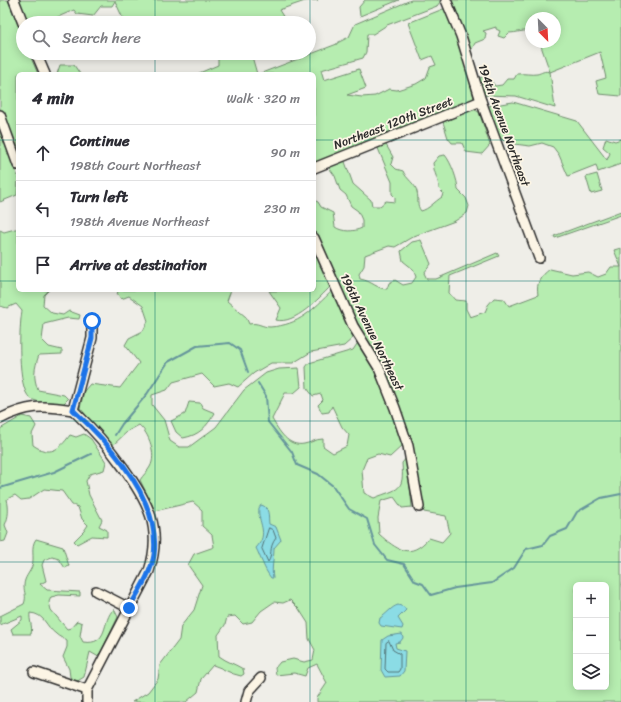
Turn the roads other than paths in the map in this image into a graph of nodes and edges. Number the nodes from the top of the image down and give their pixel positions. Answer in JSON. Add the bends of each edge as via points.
{"nodes":[{"id":1,"x":14,"y":0,"type":"edge"},
{"id":2,"x":446,"y":0,"type":"edge"},
{"id":3,"x":21,"y":16,"type":"edge"},
{"id":4,"x":39,"y":60,"type":"edge"},
{"id":5,"x":43,"y":72,"type":"edge"},
{"id":6,"x":481,"y":102,"type":"junction"},
{"id":7,"x":0,"y":115,"type":"edge"},
{"id":8,"x":16,"y":159,"type":"edge"},
{"id":9,"x":316,"y":167,"type":"edge"},
{"id":10,"x":316,"y":243,"type":"edge"},
{"id":11,"x":539,"y":258,"type":"dead end"},
{"id":12,"x":92,"y":321,"type":"dead end"},
{"id":13,"x":73,"y":410,"type":"junction"},
{"id":14,"x":0,"y":419,"type":"edge"},
{"id":15,"x":419,"y":507,"type":"dead end"},
{"id":16,"x":96,"y":591,"type":"dead end"},
{"id":17,"x":129,"y":608,"type":"junction"},
{"id":18,"x":34,"y":672,"type":"dead end"},
{"id":19,"x":261,"y":678,"type":"dead end"},
{"id":20,"x":87,"y":690,"type":"junction"},
{"id":21,"x":88,"y":702,"type":"edge"},
{"id":22,"x":246,"y":702,"type":"edge"}],
"edges":[{"from":1,"to":3,"type":"street"},
{"from":2,"to":6,"type":"street","name":"194th Avenue Northeast","via":[[461,36]]},
{"from":4,"to":5,"type":"street"},
{"from":6,"to":9,"type":"street","name":"Northeast 120th Street"},
{"from":6,"to":11,"type":"street","name":"194th Avenue Northeast"},
{"from":7,"to":8,"type":"street"},
{"from":10,"to":15,"type":"street","name":"196th Avenue Northeast","via":[[353,326],[379,368],[395,408],[408,446]]},
{"from":12,"to":13,"type":"street","via":[[92,338]]},
{"from":13,"to":14,"type":"street","via":[[39,406],[23,408]]},
{"from":13,"to":17,"type":"street","via":[[92,428],[119,461],[142,494],[149,509],[153,526],[154,557]]},
{"from":16,"to":17,"type":"street"},
{"from":17,"to":20,"type":"street"},
{"from":18,"to":20,"type":"street"},
{"from":19,"to":22,"type":"street","via":[[250,691]]},
{"from":20,"to":21,"type":"street"}]}
